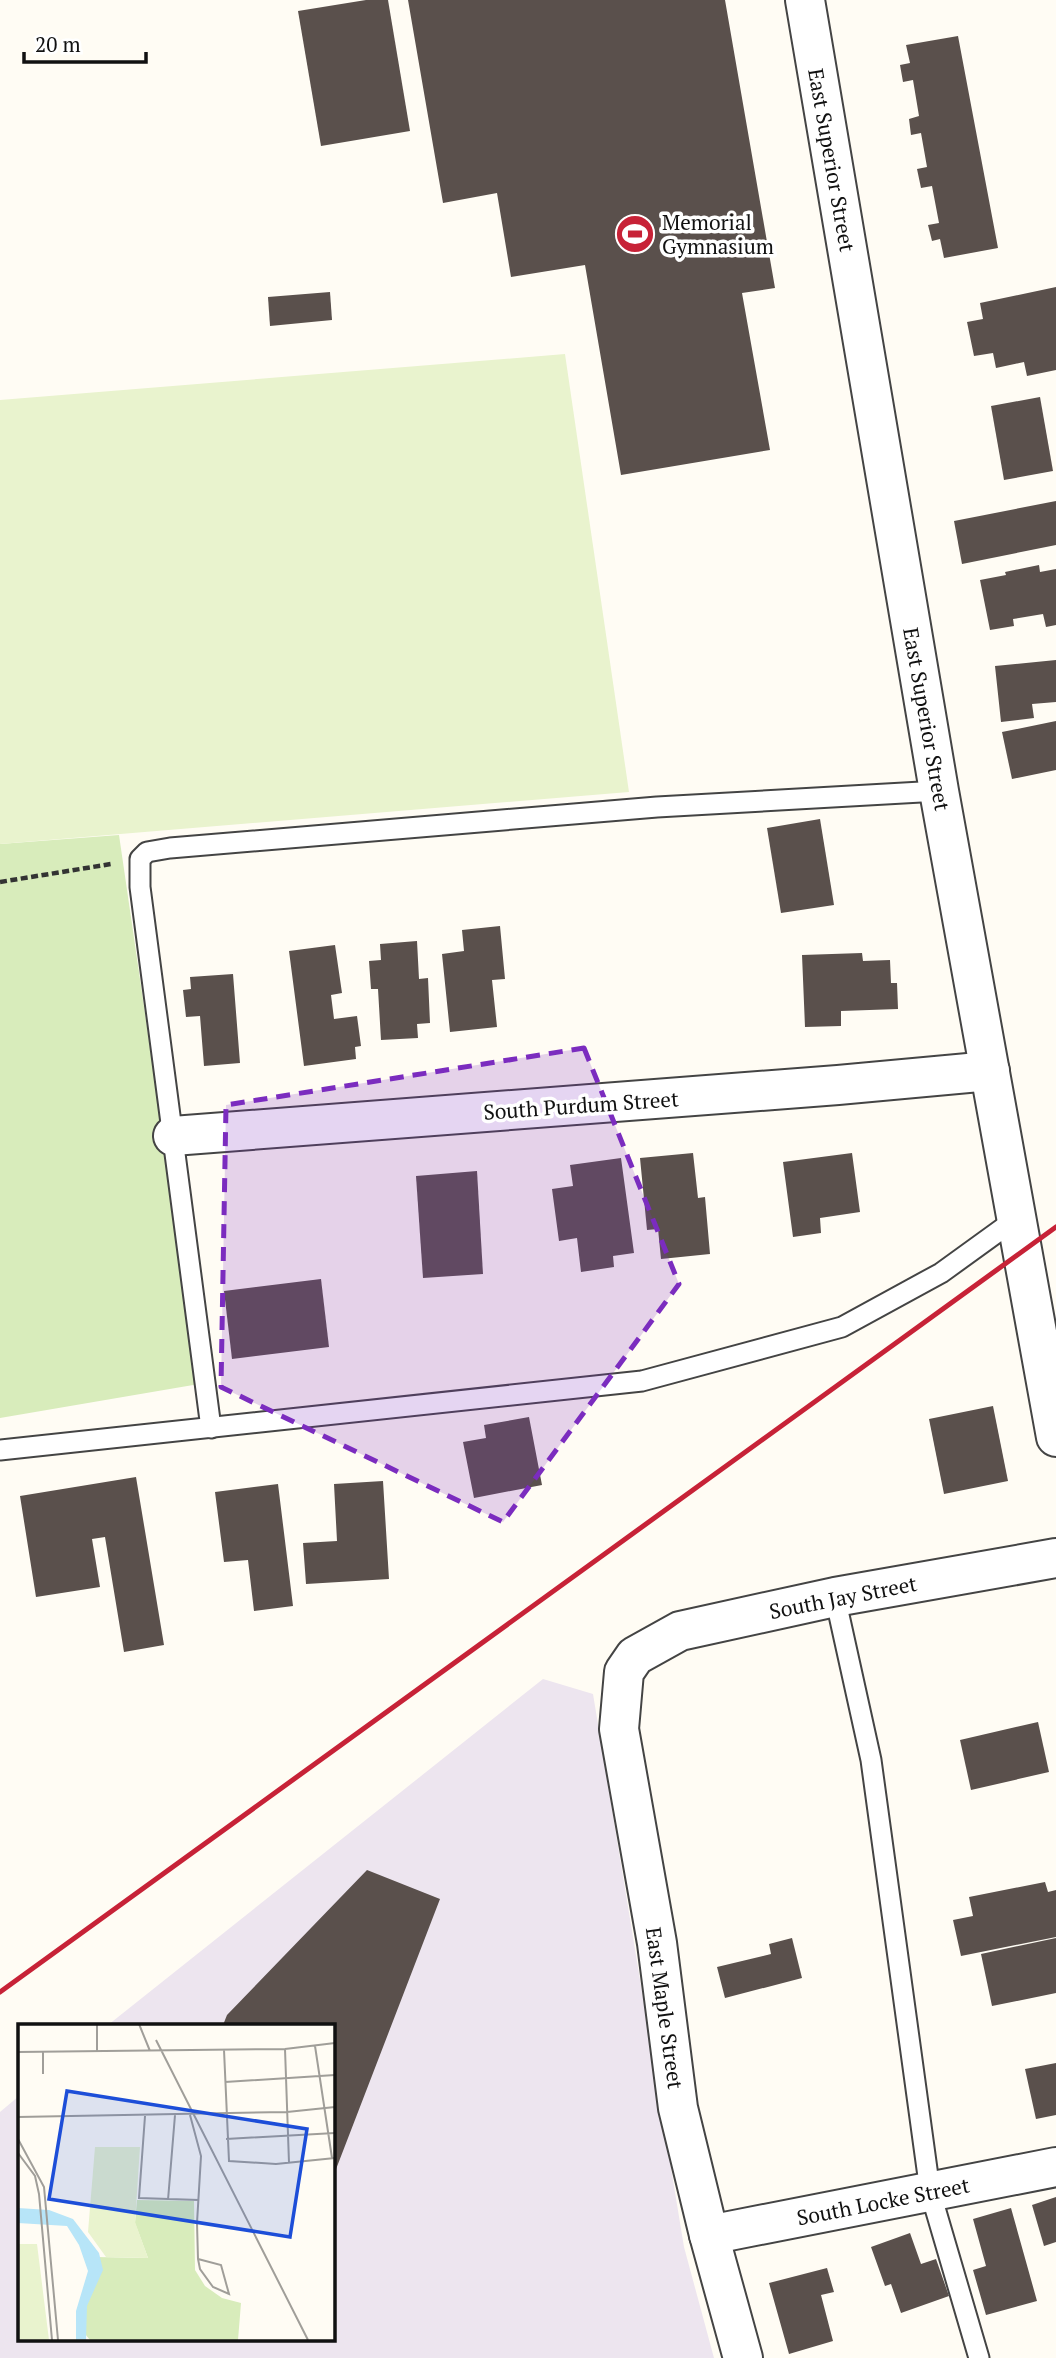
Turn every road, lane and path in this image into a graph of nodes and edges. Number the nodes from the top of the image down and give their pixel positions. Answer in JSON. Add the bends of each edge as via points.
{"nodes":[{"id":1,"x":805,"y":0,"type":"edge"},
{"id":2,"x":939,"y":791,"type":"junction"},
{"id":3,"x":140,"y":859,"type":"junction"},
{"id":4,"x":0,"y":882,"type":"edge"},
{"id":5,"x":990,"y":1071,"type":"junction"},
{"id":6,"x":173,"y":1136,"type":"junction"},
{"id":7,"x":1017,"y":1218,"type":"junction"},
{"id":8,"x":211,"y":1428,"type":"junction"},
{"id":9,"x":1056,"y":1437,"type":"edge"},
{"id":10,"x":0,"y":1450,"type":"edge"},
{"id":11,"x":1056,"y":1558,"type":"edge"},
{"id":12,"x":835,"y":1597,"type":"junction"},
{"id":13,"x":635,"y":1656,"type":"joint"},
{"id":14,"x":1056,"y":2167,"type":"edge"},
{"id":15,"x":930,"y":2191,"type":"junction"},
{"id":16,"x":709,"y":2235,"type":"junction"},
{"id":17,"x":743,"y":2358,"type":"edge"},
{"id":18,"x":979,"y":2358,"type":"edge"}],
"edges":[{"from":1,"to":2,"type":"street","name":"East Superior Street"},
{"from":2,"to":3,"type":"lane","via":[[657,807],[184,846],[147,852]]},
{"from":2,"to":5,"type":"street","name":"East Superior Street"},
{"from":3,"to":4,"type":"path"},
{"from":3,"to":6,"type":"lane"},
{"from":5,"to":6,"type":"street","name":"South Purdum Street"},
{"from":5,"to":7,"type":"street","name":"East Superior Street"},
{"from":6,"to":8,"type":"lane"},
{"from":7,"to":8,"type":"lane","via":[[941,1272],[842,1327],[642,1381]]},
{"from":7,"to":9,"type":"street","name":"East Superior Street"},
{"from":8,"to":10,"type":"lane"},
{"from":11,"to":12,"type":"street","name":"South Jay Street"},
{"from":12,"to":13,"type":"street","name":"South Jay Street","via":[[680,1631]]},
{"from":12,"to":15,"type":"lane","via":[[871,1760]]},
{"from":13,"to":16,"type":"street","name":"East Maple Street","via":[[624,1672],[619,1729],[657,1943],[678,2108]]},
{"from":14,"to":15,"type":"street","name":"South Locke Street"},
{"from":15,"to":16,"type":"street","name":"South Locke Street"},
{"from":15,"to":18,"type":"lane"},
{"from":16,"to":17,"type":"street","name":"East Maple Street"}]}
